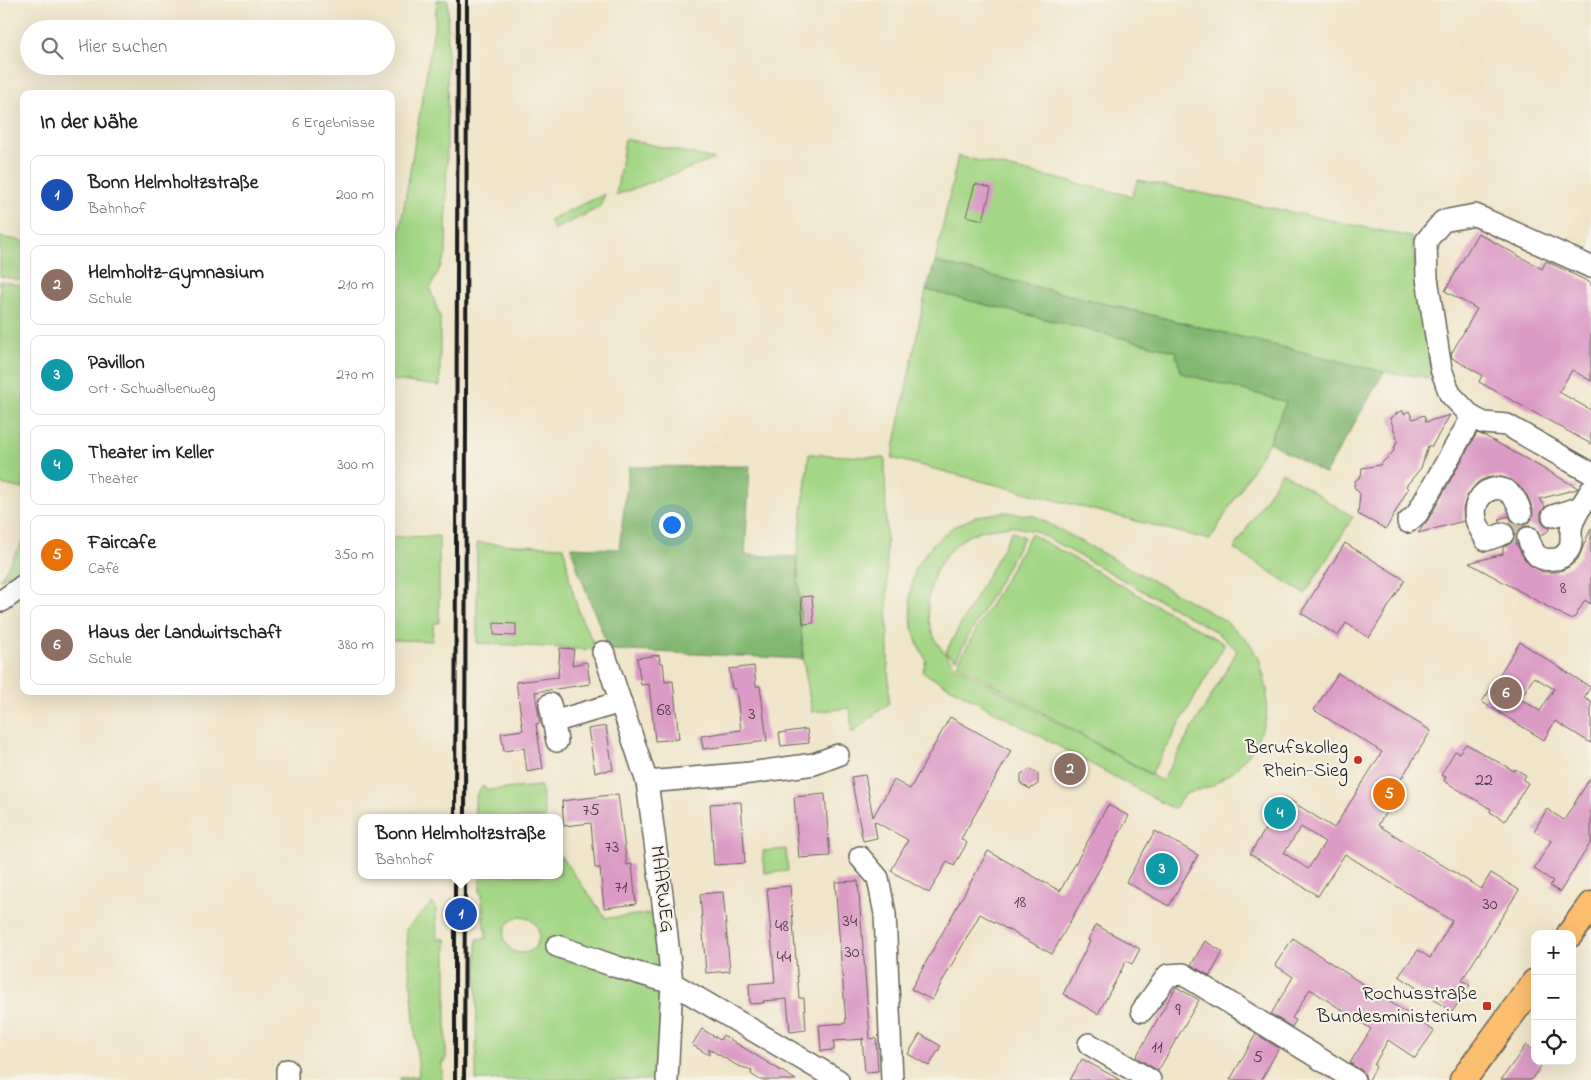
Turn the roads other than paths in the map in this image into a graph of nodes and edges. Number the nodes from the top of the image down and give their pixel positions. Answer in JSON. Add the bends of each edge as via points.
{"nodes":[{"id":1,"x":1591,"y":267,"type":"edge"},
{"id":2,"x":1472,"y":417,"type":"junction"},
{"id":3,"x":1591,"y":473,"type":"edge"},
{"id":4,"x":1586,"y":498,"type":"edge"},
{"id":5,"x":1521,"y":513,"type":"dead end"},
{"id":6,"x":1553,"y":516,"type":"dead end"},
{"id":7,"x":1408,"y":522,"type":"dead end"},
{"id":8,"x":1503,"y":534,"type":"tunnel mouth"},
{"id":9,"x":1528,"y":538,"type":"dead end"},
{"id":10,"x":20,"y":588,"type":"edge"},
{"id":11,"x":1,"y":601,"type":"edge"},
{"id":12,"x":20,"y":601,"type":"edge"},
{"id":13,"x":602,"y":652,"type":"dead end"},
{"id":14,"x":621,"y":702,"type":"junction"},
{"id":15,"x":553,"y":722,"type":"dead end"},
{"id":16,"x":838,"y":755,"type":"dead end"},
{"id":17,"x":647,"y":782,"type":"junction"},
{"id":18,"x":860,"y":857,"type":"dead end"},
{"id":19,"x":557,"y":946,"type":"dead end"},
{"id":20,"x":672,"y":983,"type":"junction"},
{"id":21,"x":1531,"y":988,"type":"edge"},
{"id":22,"x":1142,"y":1011,"type":"dead end"},
{"id":23,"x":1089,"y":1044,"type":"dead end"},
{"id":24,"x":667,"y":1080,"type":"edge"},
{"id":25,"x":838,"y":1080,"type":"edge"},
{"id":26,"x":892,"y":1080,"type":"edge"},
{"id":27,"x":1150,"y":1080,"type":"edge"},
{"id":28,"x":1354,"y":1080,"type":"edge"},
{"id":29,"x":1464,"y":1080,"type":"edge"}],
"edges":[{"from":1,"to":2,"type":"street","via":[[1475,215],[1443,220],[1426,241],[1427,278],[1441,369],[1450,394]]},
{"from":2,"to":3,"type":"street","via":[[1484,423],[1507,425]]},
{"from":2,"to":7,"type":"street","via":[[1417,514]]},
{"from":4,"to":6,"type":"street"},
{"from":4,"to":9,"type":"street","via":[[1571,526],[1568,552],[1559,559],[1538,557]]},
{"from":5,"to":8,"type":"street","via":[[1516,498],[1506,490],[1495,489],[1481,496],[1475,518],[1486,540]]},
{"from":10,"to":11,"type":"street"},
{"from":11,"to":12,"type":"street"},
{"from":13,"to":14,"type":"street","name":"MAARWEG"},
{"from":14,"to":15,"type":"street"},
{"from":14,"to":17,"type":"street","name":"MAARWEG"},
{"from":16,"to":17,"type":"street","via":[[814,764]]},
{"from":17,"to":20,"type":"street","name":"MAARWEG"},
{"from":18,"to":26,"type":"street","via":[[878,878],[885,914]]},
{"from":19,"to":20,"type":"street"},
{"from":20,"to":24,"type":"street","name":"MAARWEG"},
{"from":20,"to":25,"type":"street"},
{"from":21,"to":29,"type":"main road"},
{"from":22,"to":28,"type":"street","via":[[1168,975],[1183,974]]},
{"from":23,"to":27,"type":"street"}]}
